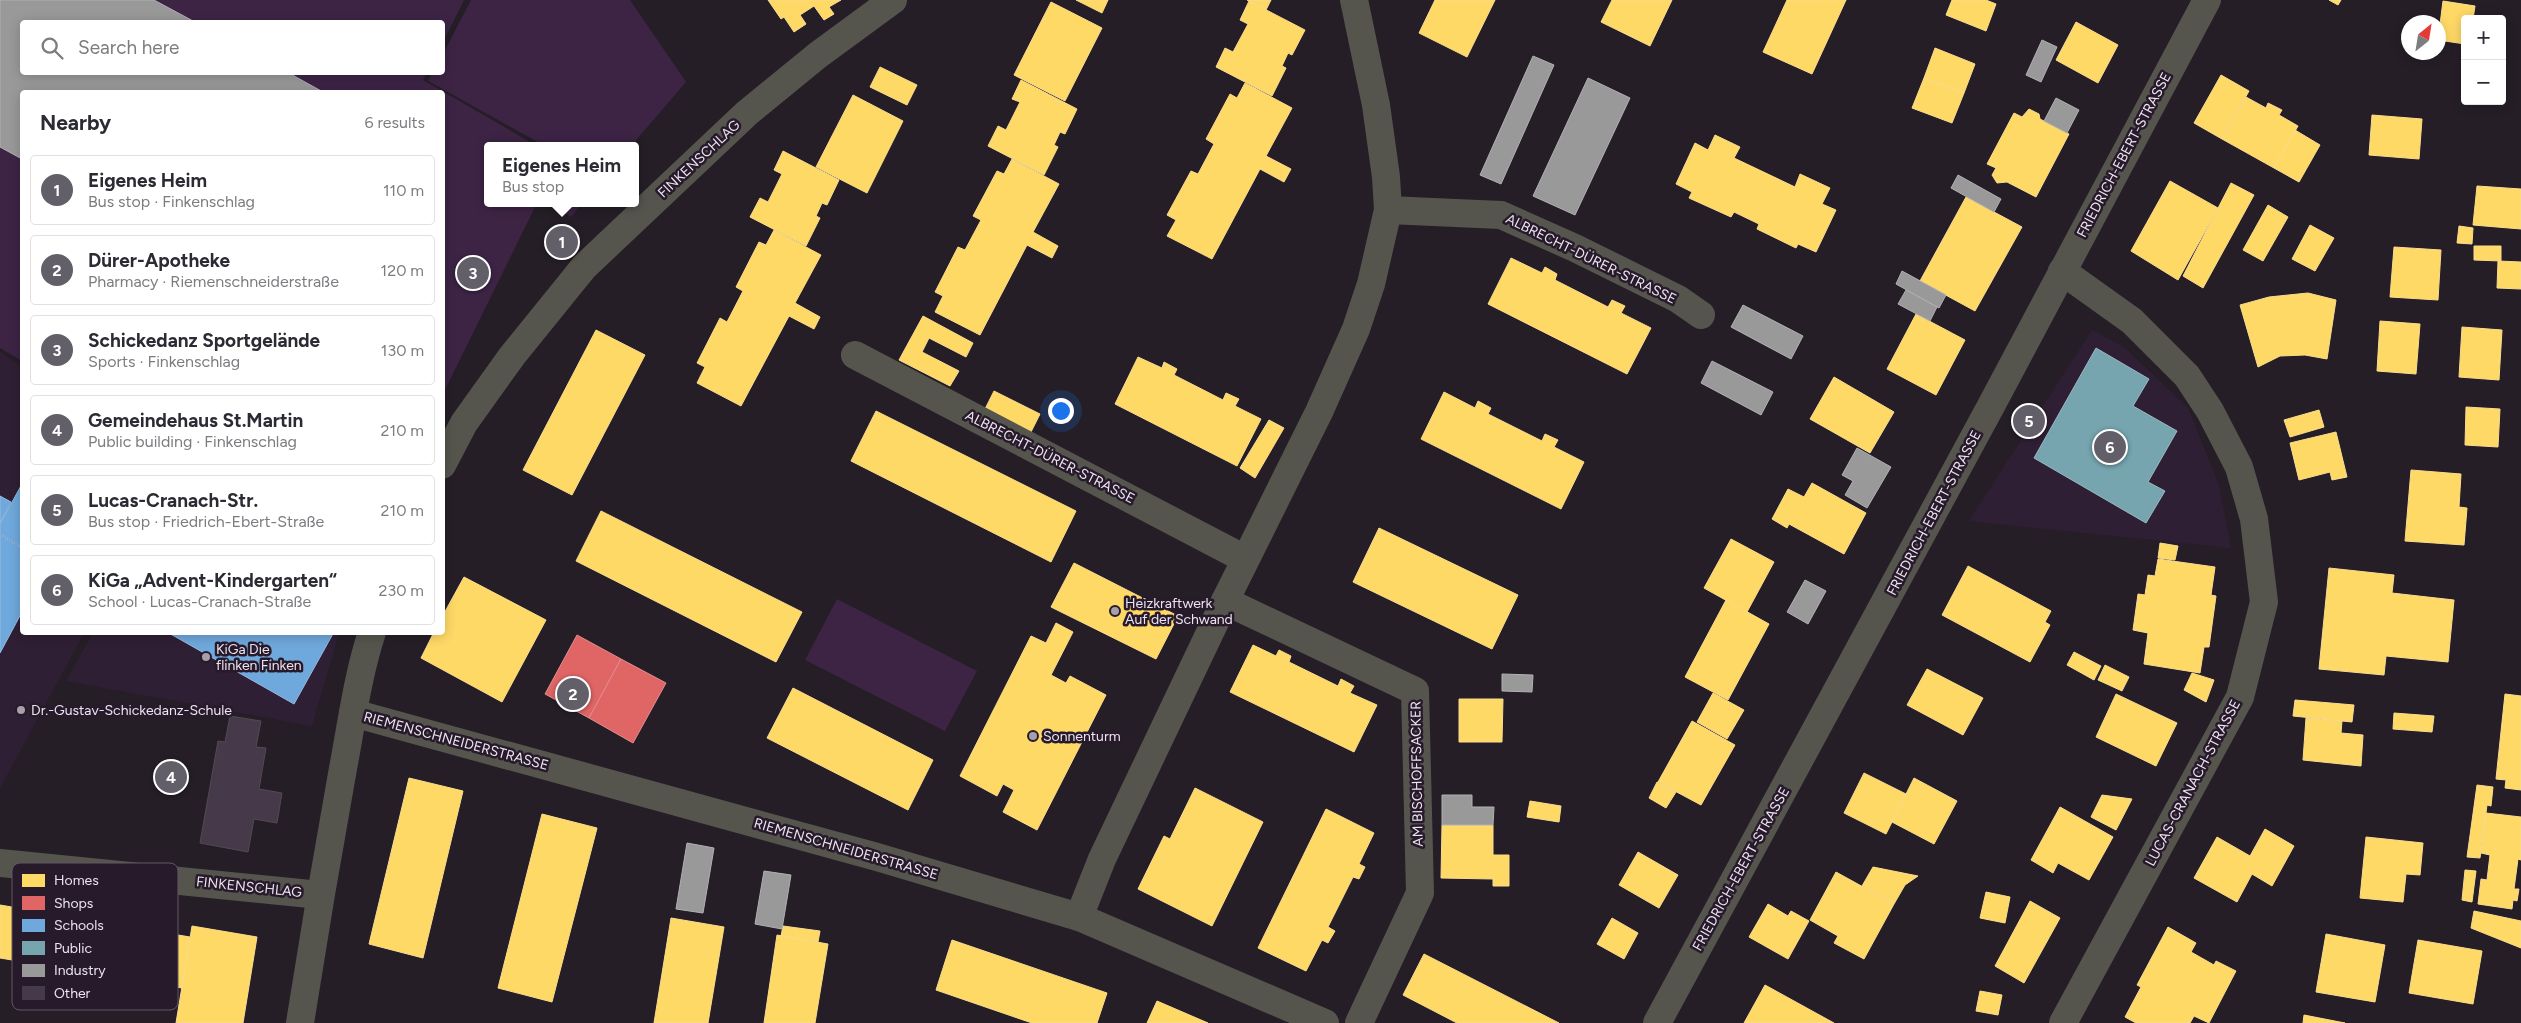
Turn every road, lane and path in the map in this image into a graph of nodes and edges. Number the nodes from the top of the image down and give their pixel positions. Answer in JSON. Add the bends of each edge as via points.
{"nodes":[{"id":1,"x":893,"y":0,"type":"edge"},
{"id":2,"x":1354,"y":0,"type":"edge"},
{"id":3,"x":2207,"y":0,"type":"edge"},
{"id":4,"x":1388,"y":210,"type":"junction"},
{"id":5,"x":2062,"y":271,"type":"junction"},
{"id":6,"x":1701,"y":316,"type":"dead end"},
{"id":7,"x":854,"y":355,"type":"dead end"},
{"id":8,"x":445,"y":459,"type":"edge"},
{"id":9,"x":1246,"y":559,"type":"junction"},
{"id":10,"x":1225,"y":601,"type":"junction"},
{"id":11,"x":371,"y":635,"type":"edge"},
{"id":12,"x":353,"y":713,"type":"junction"},
{"id":13,"x":178,"y":880,"type":"edge"},
{"id":14,"x":320,"y":894,"type":"junction"},
{"id":15,"x":1079,"y":917,"type":"junction"},
{"id":16,"x":300,"y":1023,"type":"edge"},
{"id":17,"x":1325,"y":1023,"type":"edge"},
{"id":18,"x":1359,"y":1023,"type":"edge"},
{"id":19,"x":1657,"y":1023,"type":"edge"},
{"id":20,"x":2063,"y":1023,"type":"edge"}],
"edges":[{"from":1,"to":8,"type":"street","name":"FINKENSCHLAG","via":[[747,113],[584,267],[512,356],[464,423]]},
{"from":2,"to":4,"type":"street","via":[[1376,105]]},
{"from":3,"to":5,"type":"street","name":"FRIEDRICH-EBERT-STRASSE"},
{"from":4,"to":6,"type":"street","name":"ALBRECHT-DÜRER-STRASSE","via":[[1501,215],[1678,299]]},
{"from":4,"to":9,"type":"street","via":[[1379,255],[1356,329]]},
{"from":5,"to":19,"type":"street","name":"FRIEDRICH-EBERT-STRASSE"},
{"from":5,"to":20,"type":"street","name":"LUCAS-CRANACH-STRASSE","via":[[2132,321],[2187,376],[2210,411],[2239,468],[2254,519],[2264,602],[2240,697]]},
{"from":7,"to":9,"type":"street","name":"ALBRECHT-DÜRER-STRASSE"},
{"from":9,"to":10,"type":"street"},
{"from":10,"to":15,"type":"street","via":[[1102,859]]},
{"from":10,"to":18,"type":"street","name":"AM BISCHOFFSACKER","via":[[1415,691],[1420,893]]},
{"from":11,"to":12,"type":"street","name":"FINKENSCHLAG"},
{"from":12,"to":14,"type":"street","name":"FINKENSCHLAG"},
{"from":12,"to":15,"type":"street","name":"RIEMENSCHNEIDERSTRASSE","via":[[868,855]]},
{"from":13,"to":14,"type":"street","name":"FINKENSCHLAG"},
{"from":14,"to":16,"type":"street","name":"FINKENSCHLAG"},
{"from":15,"to":17,"type":"street","name":"RIEMENSCHNEIDERSTRASSE"}]}
